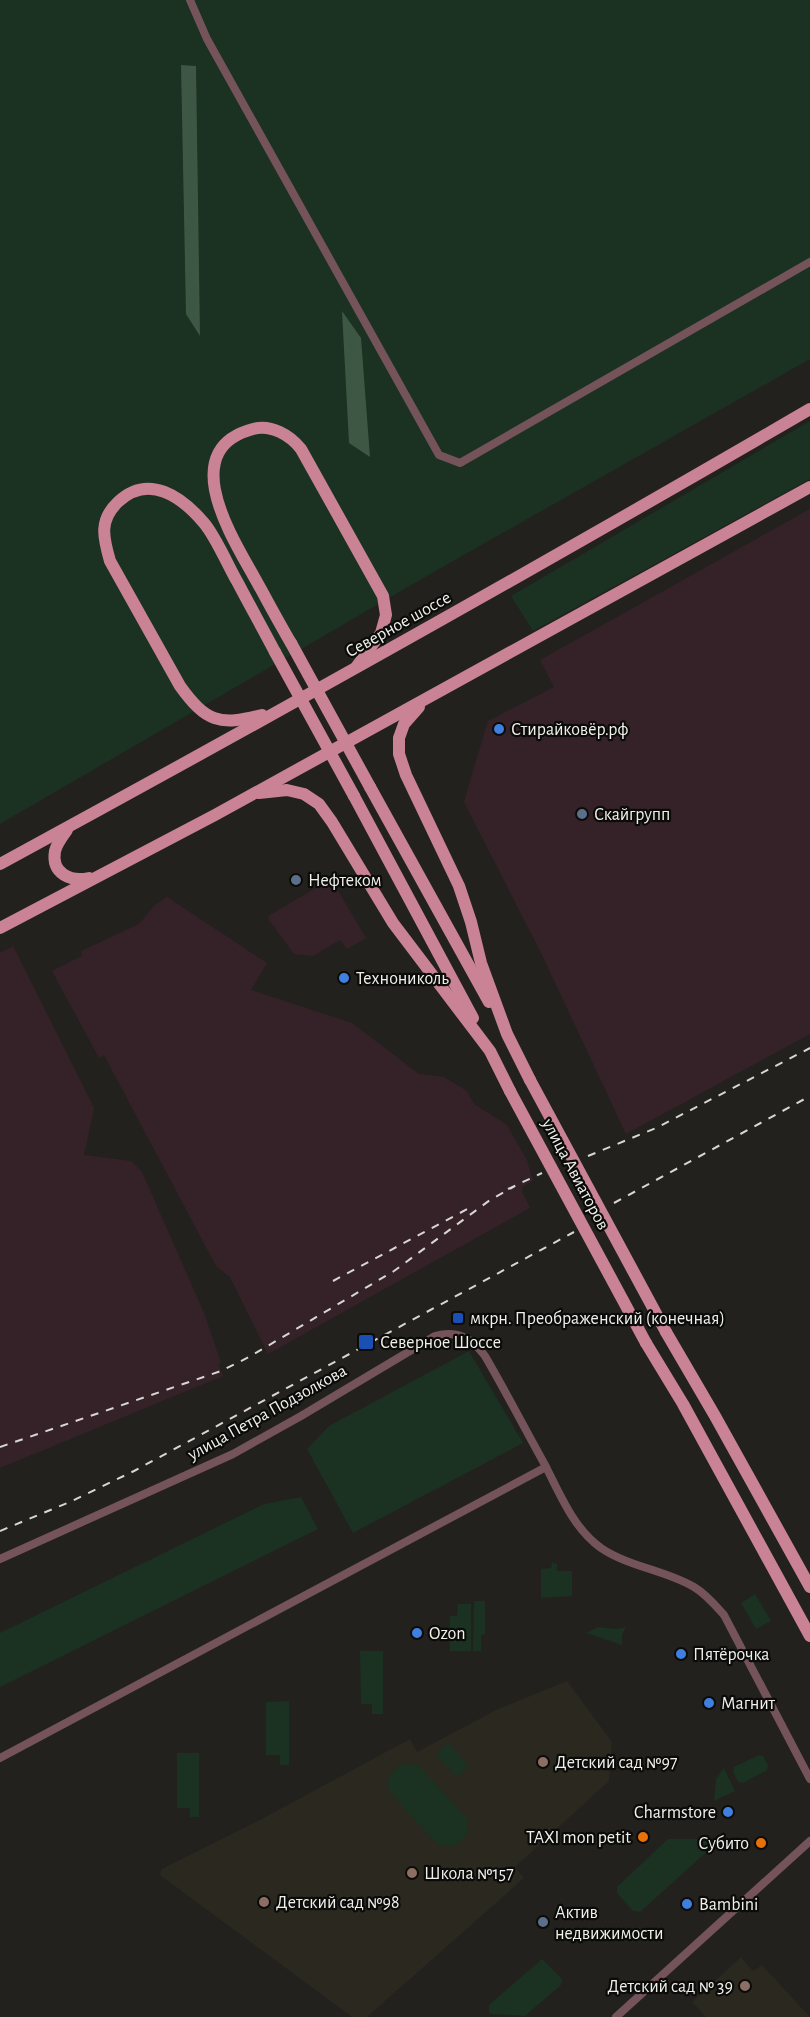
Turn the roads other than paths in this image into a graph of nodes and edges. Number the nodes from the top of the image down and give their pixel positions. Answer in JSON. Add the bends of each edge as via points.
{"nodes":[{"id":1,"x":190,"y":0,"type":"edge"},
{"id":2,"x":810,"y":262,"type":"edge"},
{"id":3,"x":810,"y":409,"type":"edge"},
{"id":4,"x":810,"y":487,"type":"edge"},
{"id":5,"x":354,"y":669,"type":"junction"},
{"id":6,"x":426,"y":699,"type":"junction"},
{"id":7,"x":281,"y":711,"type":"junction"},
{"id":8,"x":255,"y":793,"type":"junction"},
{"id":9,"x":70,"y":827,"type":"junction"},
{"id":10,"x":0,"y":864,"type":"edge"},
{"id":11,"x":98,"y":875,"type":"junction"},
{"id":12,"x":0,"y":928,"type":"edge"},
{"id":13,"x":507,"y":1034,"type":"junction"},
{"id":14,"x":490,"y":1051,"type":"junction"},
{"id":15,"x":546,"y":1467,"type":"junction"},
{"id":16,"x":0,"y":1559,"type":"edge"},
{"id":17,"x":810,"y":1587,"type":"edge"},
{"id":18,"x":810,"y":1636,"type":"edge"},
{"id":19,"x":0,"y":1758,"type":"edge"},
{"id":20,"x":810,"y":1779,"type":"edge"},
{"id":21,"x":810,"y":1841,"type":"edge"},
{"id":22,"x":616,"y":2017,"type":"edge"}],
"edges":[{"from":1,"to":2,"type":"street","via":[[207,39],[439,455],[460,463]]},
{"from":3,"to":5,"type":"main road","name":"Северное шоссе"},
{"from":4,"to":6,"type":"main road"},
{"from":5,"to":7,"type":"main road","name":"Северное шоссе"},
{"from":5,"to":13,"type":"main road","bridge":true,"via":[[381,633],[386,615],[383,596],[292,438],[276,430],[257,428],[239,433],[222,446],[214,465],[214,487],[225,524]]},
{"from":6,"to":8,"type":"main road"},
{"from":6,"to":13,"type":"main road","name":"улица Авиаторов","via":[[404,724],[399,754],[459,886]]},
{"from":7,"to":9,"type":"main road","name":"Северное шоссе"},
{"from":7,"to":14,"type":"main road","bridge":true,"via":[[235,722],[220,721],[205,715],[180,686],[110,561],[104,524],[111,508],[126,495],[144,488],[163,490],[205,524]]},
{"from":8,"to":11,"type":"main road"},
{"from":8,"to":14,"type":"main road","name":"улица Авиаторов","via":[[287,790],[304,794],[319,804],[393,923]]},
{"from":9,"to":10,"type":"main road","name":"Северное шоссе"},
{"from":9,"to":11,"type":"main road","via":[[55,852],[60,872],[78,880]]},
{"from":11,"to":12,"type":"main road"},
{"from":13,"to":17,"type":"main road","name":"улица Авиаторов","bridge":true,"via":[[666,1332]]},
{"from":14,"to":18,"type":"main road","name":"улица Авиаторов","bridge":true,"via":[[646,1343]]},
{"from":15,"to":16,"type":"street","name":"улица Петра Подзолкова","via":[[485,1356],[466,1338],[446,1333],[233,1454]]},
{"from":15,"to":19,"type":"street"},
{"from":15,"to":20,"type":"street","name":"улица Петра Подзолкова","via":[[575,1521],[601,1547],[693,1586],[713,1602],[724,1615]]},
{"from":21,"to":22,"type":"street"}]}
